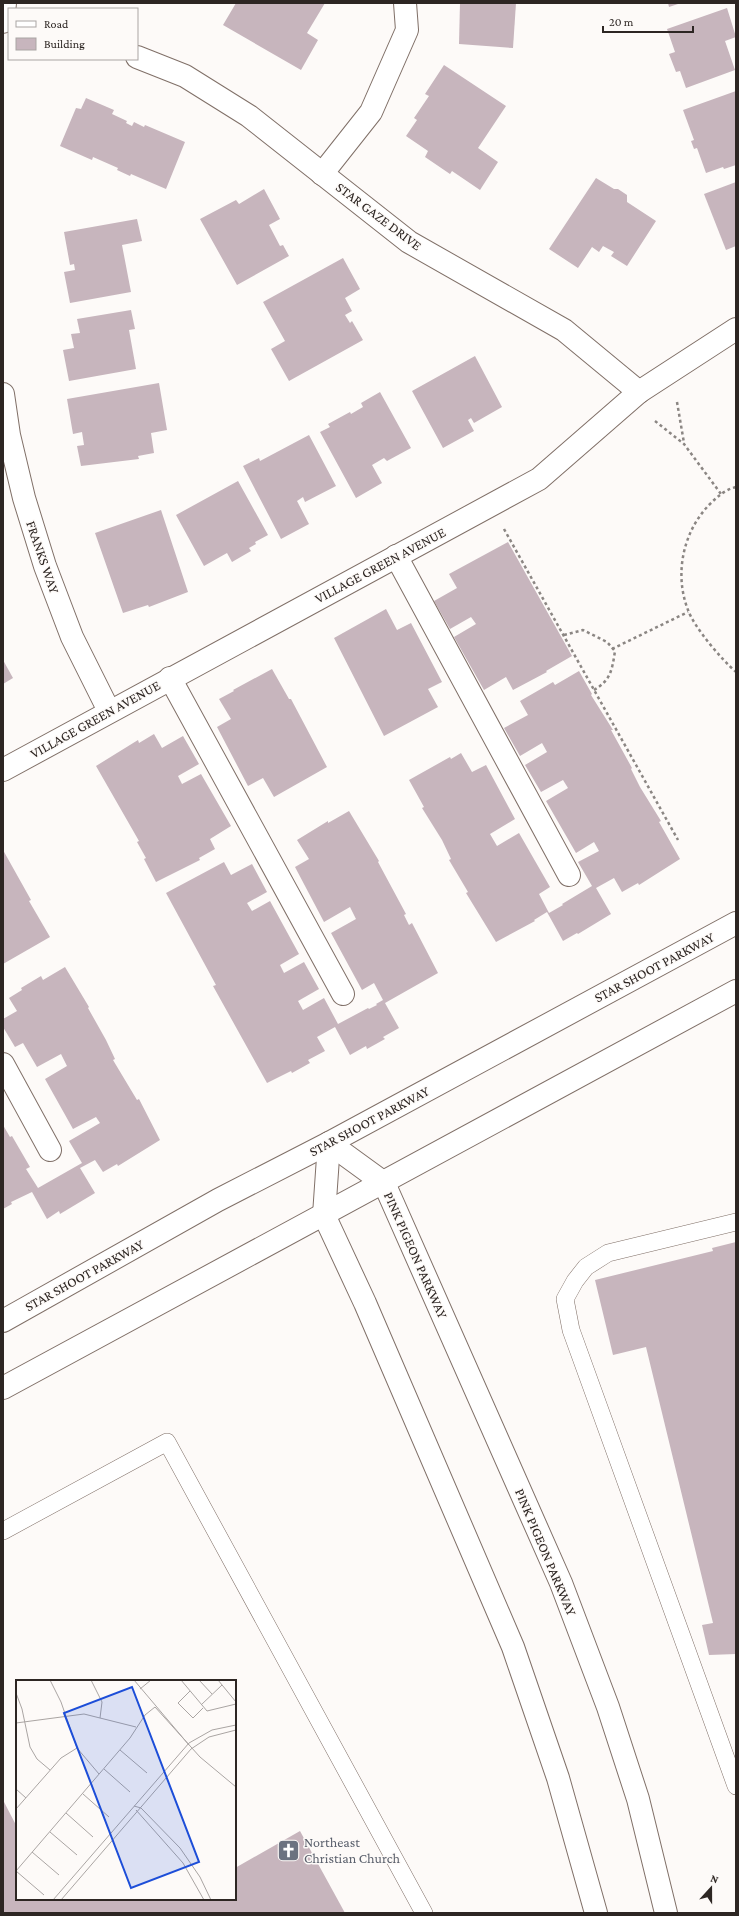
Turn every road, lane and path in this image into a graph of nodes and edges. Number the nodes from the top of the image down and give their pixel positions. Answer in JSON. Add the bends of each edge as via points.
{"nodes":[{"id":1,"x":5,"y":3,"type":"edge"},
{"id":2,"x":405,"y":3,"type":"edge"},
{"id":3,"x":3,"y":17,"type":"edge"},
{"id":4,"x":3,"y":22,"type":"edge"},
{"id":5,"x":138,"y":57,"type":"edge"},
{"id":6,"x":322,"y":174,"type":"junction"},
{"id":7,"x":736,"y":329,"type":"edge"},
{"id":8,"x":639,"y":392,"type":"junction"},
{"id":9,"x":3,"y":394,"type":"edge"},
{"id":10,"x":677,"y":402,"type":"dead end"},
{"id":11,"x":654,"y":420,"type":"dead end"},
{"id":12,"x":684,"y":444,"type":"junction"},
{"id":13,"x":736,"y":487,"type":"edge"},
{"id":14,"x":720,"y":494,"type":"junction"},
{"id":15,"x":502,"y":525,"type":"dead end"},
{"id":16,"x":396,"y":556,"type":"junction"},
{"id":17,"x":688,"y":612,"type":"junction"},
{"id":18,"x":564,"y":635,"type":"junction"},
{"id":19,"x":612,"y":649,"type":"junction"},
{"id":20,"x":736,"y":672,"type":"edge"},
{"id":21,"x":170,"y":678,"type":"junction"},
{"id":22,"x":594,"y":690,"type":"junction"},
{"id":23,"x":109,"y":711,"type":"junction"},
{"id":24,"x":3,"y":770,"type":"edge"},
{"id":25,"x":678,"y":840,"type":"dead end"},
{"id":26,"x":569,"y":875,"type":"dead end"},
{"id":27,"x":736,"y":923,"type":"edge"},
{"id":28,"x":736,"y":991,"type":"edge"},
{"id":29,"x":343,"y":994,"type":"dead end"},
{"id":30,"x":3,"y":1064,"type":"edge"},
{"id":31,"x":330,"y":1143,"type":"junction"},
{"id":32,"x":50,"y":1150,"type":"dead end"},
{"id":33,"x":384,"y":1183,"type":"junction"},
{"id":34,"x":324,"y":1215,"type":"junction"},
{"id":35,"x":736,"y":1222,"type":"edge"},
{"id":36,"x":3,"y":1321,"type":"edge"},
{"id":37,"x":3,"y":1388,"type":"edge"},
{"id":38,"x":3,"y":1531,"type":"edge"},
{"id":39,"x":736,"y":1786,"type":"edge"},
{"id":40,"x":424,"y":1913,"type":"edge"},
{"id":41,"x":596,"y":1913,"type":"edge"},
{"id":42,"x":666,"y":1913,"type":"edge"}],
"edges":[{"from":1,"to":3,"type":"street"},
{"from":2,"to":6,"type":"street","via":[[407,30],[371,112]]},
{"from":3,"to":4,"type":"street"},
{"from":5,"to":6,"type":"street","name":"STAR GAZE DRIVE","via":[[184,76],[249,116]]},
{"from":6,"to":8,"type":"street","name":"STAR GAZE DRIVE","via":[[409,242],[564,330]]},
{"from":7,"to":8,"type":"street","name":"VILLAGE GREEN AVENUE"},
{"from":8,"to":16,"type":"street","name":"VILLAGE GREEN AVENUE","via":[[539,479]]},
{"from":9,"to":23,"type":"street","name":"FRANKS WAY","via":[[9,435],[45,566],[72,637]]},
{"from":10,"to":12,"type":"path"},
{"from":11,"to":12,"type":"path"},
{"from":12,"to":14,"type":"path"},
{"from":13,"to":14,"type":"path"},
{"from":14,"to":17,"type":"path","via":[[698,517],[687,538],[681,572]]},
{"from":15,"to":18,"type":"path"},
{"from":16,"to":21,"type":"street","name":"VILLAGE GREEN AVENUE"},
{"from":16,"to":26,"type":"street"},
{"from":17,"to":19,"type":"path"},
{"from":17,"to":20,"type":"path","via":[[722,660]]},
{"from":18,"to":19,"type":"path","via":[[584,630],[607,642]]},
{"from":18,"to":22,"type":"path"},
{"from":19,"to":22,"type":"path","via":[[615,651],[612,671],[603,684]]},
{"from":21,"to":23,"type":"street","name":"VILLAGE GREEN AVENUE"},
{"from":21,"to":29,"type":"street"},
{"from":22,"to":25,"type":"path"},
{"from":23,"to":24,"type":"street","name":"VILLAGE GREEN AVENUE"},
{"from":27,"to":31,"type":"street","name":"STAR SHOOT PARKWAY"},
{"from":28,"to":33,"type":"street"},
{"from":30,"to":32,"type":"street"},
{"from":31,"to":33,"type":"street","name":"PINK PIGEON PARKWAY"},
{"from":31,"to":34,"type":"street"},
{"from":31,"to":36,"type":"street","name":"STAR SHOOT PARKWAY","via":[[218,1200]]},
{"from":33,"to":34,"type":"street"},
{"from":33,"to":42,"type":"street","name":"PINK PIGEON PARKWAY","via":[[561,1583],[608,1707],[638,1799]]},
{"from":34,"to":37,"type":"street"},
{"from":34,"to":41,"type":"street","via":[[365,1303],[514,1647],[558,1778]]},
{"from":35,"to":39,"type":"lane","via":[[608,1253],[586,1268],[565,1299],[574,1337]]},
{"from":38,"to":40,"type":"lane","via":[[166,1442]]}]}
